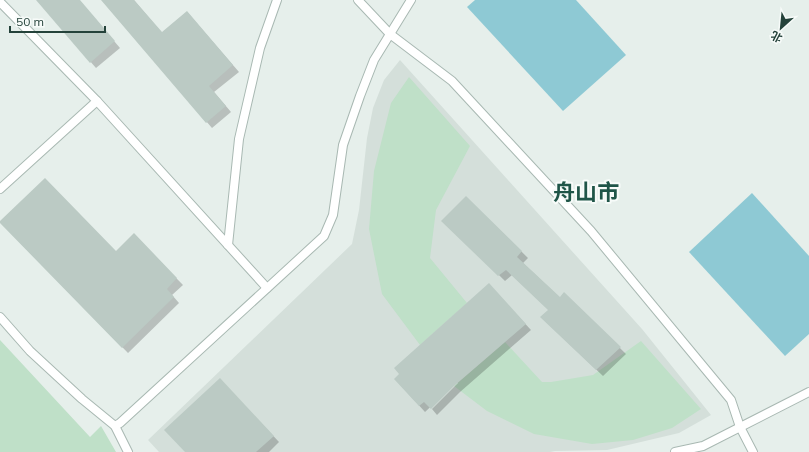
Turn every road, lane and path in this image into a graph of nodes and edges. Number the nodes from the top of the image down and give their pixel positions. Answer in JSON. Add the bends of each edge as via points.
{"nodes":[{"id":1,"x":277,"y":0,"type":"edge"},
{"id":2,"x":358,"y":0,"type":"edge"},
{"id":3,"x":411,"y":0,"type":"edge"},
{"id":4,"x":0,"y":2,"type":"edge"},
{"id":5,"x":390,"y":34,"type":"junction"},
{"id":6,"x":97,"y":101,"type":"junction"},
{"id":7,"x":0,"y":189,"type":"edge"},
{"id":8,"x":228,"y":245,"type":"junction"},
{"id":9,"x":267,"y":288,"type":"junction"},
{"id":10,"x":0,"y":317,"type":"edge"},
{"id":11,"x":809,"y":392,"type":"edge"},
{"id":12,"x":115,"y":426,"type":"junction"},
{"id":13,"x":740,"y":427,"type":"junction"},
{"id":14,"x":128,"y":452,"type":"edge"},
{"id":15,"x":675,"y":452,"type":"edge"},
{"id":16,"x":753,"y":452,"type":"edge"}],
"edges":[{"from":1,"to":8,"type":"lane","via":[[260,48],[239,139]]},
{"from":2,"to":5,"type":"lane"},
{"from":3,"to":5,"type":"lane"},
{"from":4,"to":6,"type":"lane"},
{"from":5,"to":9,"type":"lane","via":[[374,60],[360,96],[344,145],[334,215],[324,236]]},
{"from":5,"to":13,"type":"lane","via":[[452,81],[591,231],[731,400]]},
{"from":6,"to":7,"type":"lane"},
{"from":6,"to":8,"type":"lane"},
{"from":8,"to":9,"type":"lane"},
{"from":9,"to":12,"type":"lane"},
{"from":10,"to":12,"type":"lane","via":[[30,351]]},
{"from":11,"to":13,"type":"lane"},
{"from":12,"to":14,"type":"lane"},
{"from":13,"to":15,"type":"lane","via":[[703,446]]},
{"from":13,"to":16,"type":"lane"}]}
